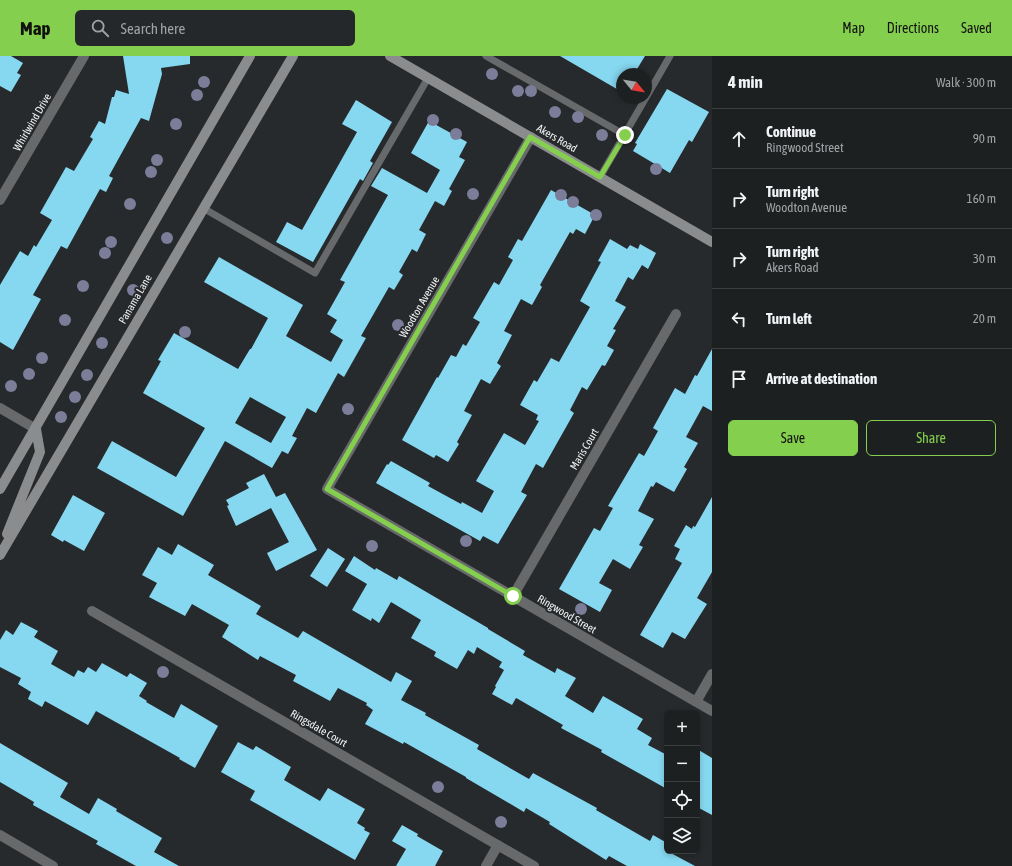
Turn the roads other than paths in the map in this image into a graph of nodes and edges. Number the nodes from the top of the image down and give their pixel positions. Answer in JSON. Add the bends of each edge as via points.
{"nodes":[{"id":1,"x":84,"y":56,"type":"edge"},
{"id":2,"x":250,"y":56,"type":"edge"},
{"id":3,"x":292,"y":56,"type":"edge"},
{"id":4,"x":390,"y":56,"type":"edge"},
{"id":5,"x":486,"y":56,"type":"edge"},
{"id":6,"x":670,"y":56,"type":"edge"},
{"id":7,"x":404,"y":59,"type":"edge"},
{"id":8,"x":428,"y":78,"type":"junction"},
{"id":9,"x":625,"y":135,"type":"junction"},
{"id":10,"x":530,"y":137,"type":"junction"},
{"id":11,"x":600,"y":177,"type":"junction"},
{"id":12,"x":0,"y":200,"type":"edge"},
{"id":13,"x":203,"y":208,"type":"junction"},
{"id":14,"x":712,"y":242,"type":"edge"},
{"id":15,"x":676,"y":314,"type":"dead end"},
{"id":16,"x":0,"y":408,"type":"edge"},
{"id":17,"x":36,"y":429,"type":"junction"},
{"id":18,"x":0,"y":489,"type":"edge"},
{"id":19,"x":327,"y":489,"type":"joint"},
{"id":20,"x":0,"y":550,"type":"edge"},
{"id":21,"x":0,"y":555,"type":"edge"},
{"id":22,"x":513,"y":596,"type":"junction"},
{"id":23,"x":92,"y":611,"type":"dead end"},
{"id":24,"x":712,"y":674,"type":"edge"},
{"id":25,"x":696,"y":702,"type":"junction"},
{"id":26,"x":712,"y":711,"type":"edge"},
{"id":27,"x":0,"y":835,"type":"edge"},
{"id":28,"x":498,"y":845,"type":"junction"},
{"id":29,"x":53,"y":866,"type":"edge"},
{"id":30,"x":486,"y":866,"type":"edge"},
{"id":31,"x":534,"y":866,"type":"edge"}],
"edges":[{"from":1,"to":12,"type":"street","name":"Whirlwind Drive"},
{"from":2,"to":17,"type":"main road","name":"Panama Lane"},
{"from":3,"to":13,"type":"main road","name":"Panama Lane"},
{"from":4,"to":7,"type":"main road","name":"Akers Road"},
{"from":5,"to":9,"type":"lane"},
{"from":6,"to":9,"type":"lane"},
{"from":7,"to":8,"type":"main road","name":"Akers Road"},
{"from":8,"to":10,"type":"main road","name":"Akers Road"},
{"from":8,"to":13,"type":"lane","via":[[315,273]]},
{"from":9,"to":11,"type":"lane"},
{"from":10,"to":11,"type":"main road","name":"Akers Road"},
{"from":10,"to":19,"type":"street","name":"Woodton Avenue"},
{"from":11,"to":14,"type":"main road","name":"Akers Road"},
{"from":13,"to":21,"type":"main road","name":"Panama Lane"},
{"from":15,"to":22,"type":"street","name":"Maris Court"},
{"from":16,"to":17,"type":"street"},
{"from":17,"to":18,"type":"main road","name":"Panama Lane"},
{"from":17,"to":20,"type":"main road","via":[[40,452]]},
{"from":19,"to":22,"type":"street","name":"Ringwood Street"},
{"from":22,"to":25,"type":"street","name":"Ringwood Street"},
{"from":23,"to":28,"type":"street","name":"Ringsdale Court"},
{"from":24,"to":25,"type":"street"},
{"from":25,"to":26,"type":"street","name":"Ringwood Street"},
{"from":27,"to":29,"type":"street"},
{"from":28,"to":30,"type":"street"},
{"from":28,"to":31,"type":"street","name":"Ringsdale Court"}]}
